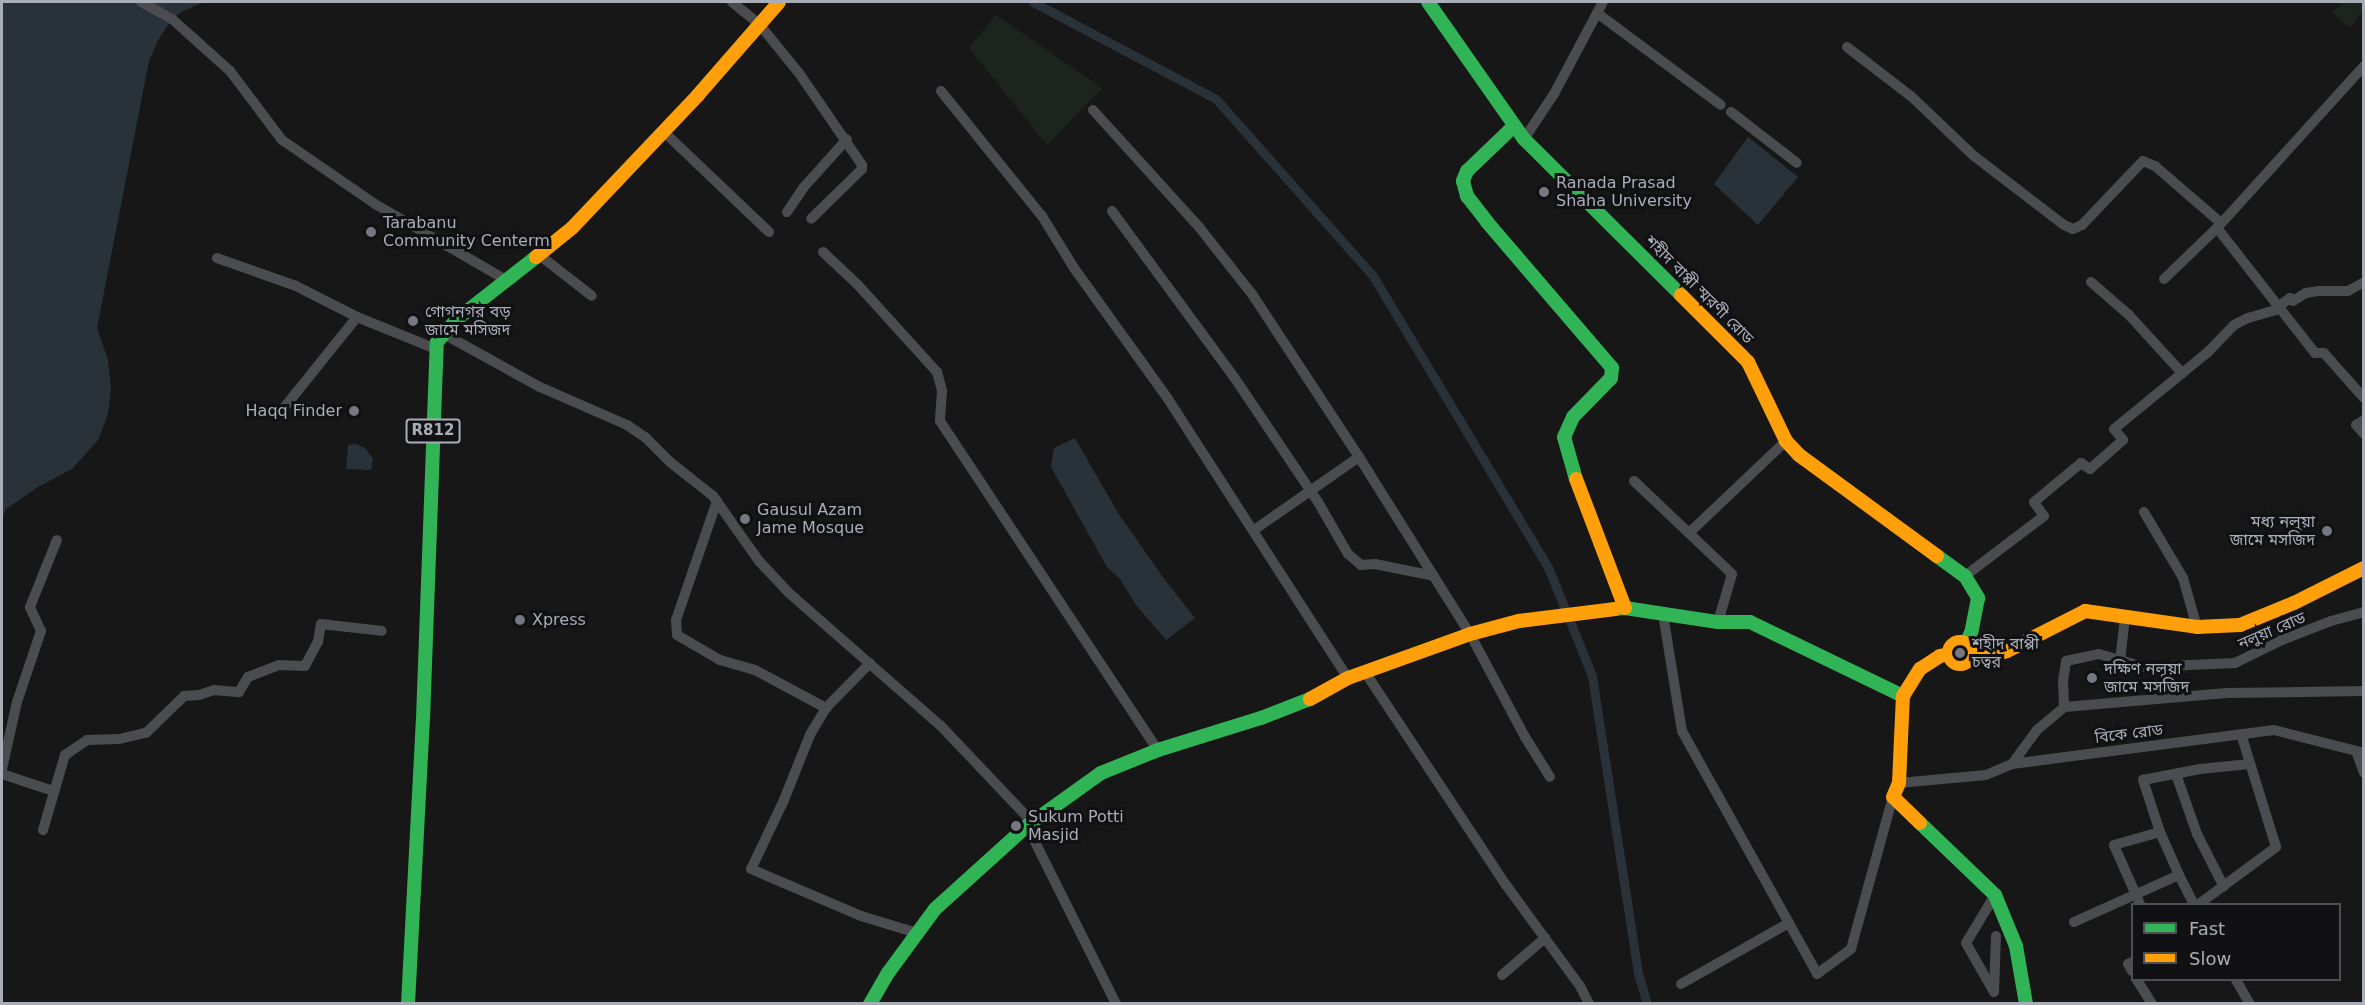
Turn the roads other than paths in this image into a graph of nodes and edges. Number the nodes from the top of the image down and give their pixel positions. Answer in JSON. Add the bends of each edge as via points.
{"nodes":[{"id":1,"x":141,"y":2,"type":"edge"},
{"id":2,"x":732,"y":2,"type":"edge"},
{"id":3,"x":779,"y":2,"type":"edge"},
{"id":4,"x":1428,"y":2,"type":"edge"},
{"id":5,"x":1604,"y":2,"type":"edge"},
{"id":6,"x":1597,"y":13,"type":"junction"},
{"id":7,"x":759,"y":24,"type":"junction"},
{"id":8,"x":1847,"y":47,"type":"dead end"},
{"id":9,"x":2364,"y":66,"type":"edge"},
{"id":10,"x":941,"y":91,"type":"dead end"},
{"id":11,"x":1721,"y":105,"type":"dead end"},
{"id":12,"x":1093,"y":110,"type":"dead end"},
{"id":13,"x":1731,"y":112,"type":"dead end"},
{"id":14,"x":1514,"y":126,"type":"junction"},
{"id":15,"x":664,"y":132,"type":"junction"},
{"id":16,"x":1524,"y":139,"type":"junction"},
{"id":17,"x":847,"y":140,"type":"junction"},
{"id":18,"x":1797,"y":163,"type":"dead end"},
{"id":19,"x":1112,"y":211,"type":"dead end"},
{"id":20,"x":787,"y":212,"type":"dead end"},
{"id":21,"x":811,"y":219,"type":"dead end"},
{"id":22,"x":2219,"y":226,"type":"junction"},
{"id":23,"x":769,"y":232,"type":"dead end"},
{"id":24,"x":823,"y":252,"type":"dead end"},
{"id":25,"x":538,"y":254,"type":"junction"},
{"id":26,"x":218,"y":258,"type":"dead end"},
{"id":27,"x":2164,"y":279,"type":"dead end"},
{"id":28,"x":506,"y":280,"type":"junction"},
{"id":29,"x":2091,"y":282,"type":"dead end"},
{"id":30,"x":2364,"y":282,"type":"edge"},
{"id":31,"x":592,"y":296,"type":"dead end"},
{"id":32,"x":2279,"y":308,"type":"junction"},
{"id":33,"x":357,"y":317,"type":"junction"},
{"id":34,"x":442,"y":333,"type":"junction"},
{"id":35,"x":436,"y":349,"type":"junction"},
{"id":36,"x":2182,"y":373,"type":"junction"},
{"id":37,"x":2364,"y":398,"type":"edge"},
{"id":38,"x":283,"y":409,"type":"dead end"},
{"id":39,"x":2364,"y":420,"type":"edge"},
{"id":40,"x":2364,"y":434,"type":"edge"},
{"id":41,"x":1786,"y":441,"type":"junction"},
{"id":42,"x":1359,"y":457,"type":"junction"},
{"id":43,"x":1634,"y":481,"type":"dead end"},
{"id":44,"x":1309,"y":490,"type":"junction"},
{"id":45,"x":717,"y":501,"type":"junction"},
{"id":46,"x":2144,"y":512,"type":"dead end"},
{"id":47,"x":1254,"y":530,"type":"junction"},
{"id":48,"x":1689,"y":533,"type":"junction"},
{"id":49,"x":57,"y":540,"type":"dead end"},
{"id":50,"x":2364,"y":568,"type":"edge"},
{"id":51,"x":1434,"y":576,"type":"junction"},
{"id":52,"x":1965,"y":576,"type":"junction"},
{"id":53,"x":1625,"y":608,"type":"junction"},
{"id":54,"x":2364,"y":612,"type":"edge"},
{"id":55,"x":1663,"y":614,"type":"junction"},
{"id":56,"x":2125,"y":617,"type":"junction"},
{"id":57,"x":1718,"y":622,"type":"junction"},
{"id":58,"x":2197,"y":627,"type":"junction"},
{"id":59,"x":382,"y":631,"type":"dead end"},
{"id":60,"x":1470,"y":634,"type":"junction"},
{"id":61,"x":1969,"y":649,"type":"junction"},
{"id":62,"x":1949,"y":654,"type":"junction"},
{"id":63,"x":2120,"y":660,"type":"junction"},
{"id":64,"x":870,"y":663,"type":"junction"},
{"id":65,"x":1365,"y":672,"type":"junction"},
{"id":66,"x":1348,"y":678,"type":"junction"},
{"id":67,"x":2364,"y":691,"type":"edge"},
{"id":68,"x":1903,"y":696,"type":"junction"},
{"id":69,"x":2064,"y":707,"type":"junction"},
{"id":70,"x":826,"y":708,"type":"junction"},
{"id":71,"x":2241,"y":734,"type":"junction"},
{"id":72,"x":1158,"y":750,"type":"junction"},
{"id":73,"x":2360,"y":752,"type":"edge"},
{"id":74,"x":2012,"y":764,"type":"junction"},
{"id":75,"x":2250,"y":764,"type":"junction"},
{"id":76,"x":2,"y":769,"type":"edge"},
{"id":77,"x":2364,"y":773,"type":"edge"},
{"id":78,"x":2,"y":774,"type":"edge"},
{"id":79,"x":2176,"y":774,"type":"junction"},
{"id":80,"x":1550,"y":777,"type":"dead end"},
{"id":81,"x":1899,"y":783,"type":"junction"},
{"id":82,"x":52,"y":791,"type":"junction"},
{"id":83,"x":1893,"y":797,"type":"junction"},
{"id":84,"x":1030,"y":824,"type":"junction"},
{"id":85,"x":43,"y":830,"type":"dead end"},
{"id":86,"x":2160,"y":832,"type":"junction"},
{"id":87,"x":2179,"y":875,"type":"junction"},
{"id":88,"x":2224,"y":887,"type":"junction"},
{"id":89,"x":2135,"y":893,"type":"junction"},
{"id":90,"x":1995,"y":895,"type":"junction"},
{"id":91,"x":2140,"y":903,"type":"edge"},
{"id":92,"x":2193,"y":903,"type":"edge"},
{"id":93,"x":2200,"y":903,"type":"edge"},
{"id":94,"x":2074,"y":922,"type":"dead end"},
{"id":95,"x":1789,"y":923,"type":"junction"},
{"id":96,"x":917,"y":933,"type":"junction"},
{"id":97,"x":1996,"y":936,"type":"dead end"},
{"id":98,"x":1545,"y":938,"type":"junction"},
{"id":99,"x":1502,"y":975,"type":"dead end"},
{"id":100,"x":2138,"y":981,"type":"edge"},
{"id":101,"x":2237,"y":981,"type":"edge"},
{"id":102,"x":1681,"y":984,"type":"dead end"},
{"id":103,"x":408,"y":1004,"type":"edge"},
{"id":104,"x":870,"y":1004,"type":"edge"},
{"id":105,"x":1116,"y":1004,"type":"edge"},
{"id":106,"x":1588,"y":1004,"type":"edge"},
{"id":107,"x":2026,"y":1004,"type":"edge"},
{"id":108,"x":2152,"y":1004,"type":"edge"},
{"id":109,"x":2250,"y":1004,"type":"edge"}],
"edges":[{"from":1,"to":28,"type":"street","via":[[172,19],[230,71],[282,140],[375,204]]},
{"from":2,"to":7,"type":"street"},
{"from":3,"to":7,"type":"street","number":"R812"},
{"from":4,"to":14,"type":"street","name":"শহীদ বাপ্পী স্মরণী রোড"},
{"from":5,"to":6,"type":"street"},
{"from":6,"to":11,"type":"street"},
{"from":6,"to":16,"type":"street","via":[[1554,94]]},
{"from":7,"to":15,"type":"street","number":"R812"},
{"from":7,"to":17,"type":"street"},
{"from":8,"to":22,"type":"street","via":[[1912,97],[1989,168],[2064,225],[2073,229],[2082,225],[2143,161],[2155,166]]},
{"from":9,"to":22,"type":"street"},
{"from":10,"to":47,"type":"street","via":[[1042,216]]},
{"from":12,"to":42,"type":"street","via":[[1199,227],[1252,294]]},
{"from":13,"to":18,"type":"street"},
{"from":14,"to":16,"type":"street","name":"শহীদ বাপ্পী স্মরণী রোড"},
{"from":14,"to":53,"type":"street","via":[[1467,171],[1463,181],[1467,196],[1486,222],[1612,368],[1611,378],[1573,417],[1564,437]]},
{"from":15,"to":23,"type":"street"},
{"from":15,"to":25,"type":"street","number":"R812","via":[[572,228]]},
{"from":16,"to":41,"type":"street","name":"শহীদ বাপ্পী স্মরণী রোড","via":[[1748,362]]},
{"from":17,"to":20,"type":"street"},
{"from":17,"to":21,"type":"street","via":[[862,169]]},
{"from":19,"to":44,"type":"street","via":[[1233,377]]},
{"from":22,"to":27,"type":"street"},
{"from":22,"to":32,"type":"street"},
{"from":24,"to":72,"type":"street","via":[[937,372],[942,391],[940,421]]},
{"from":25,"to":28,"type":"street","number":"R812"},
{"from":25,"to":31,"type":"street"},
{"from":26,"to":33,"type":"street","via":[[286,281]]},
{"from":28,"to":34,"type":"street","number":"R812"},
{"from":29,"to":36,"type":"street","via":[[2130,315]]},
{"from":30,"to":32,"type":"street","via":[[2348,291],[2306,293],[2293,301],[2290,298]]},
{"from":32,"to":36,"type":"street","via":[[2234,326]]},
{"from":32,"to":37,"type":"street","via":[[2315,353],[2324,353]]},
{"from":33,"to":35,"type":"street"},
{"from":33,"to":38,"type":"street"},
{"from":34,"to":35,"type":"street","number":"R812"},
{"from":34,"to":45,"type":"street","via":[[540,387],[627,425]]},
{"from":35,"to":103,"type":"street","number":"R812"},
{"from":36,"to":52,"type":"street","via":[[2114,429],[2123,440],[2090,469],[2081,463],[2034,502],[2044,516]]},
{"from":39,"to":40,"type":"street","via":[[2356,425]]},
{"from":41,"to":48,"type":"street"},
{"from":41,"to":52,"type":"street","name":"শহীদ বাপ্পী স্মরণী রোড","via":[[1799,455]]},
{"from":42,"to":44,"type":"street"},
{"from":42,"to":51,"type":"street"},
{"from":43,"to":48,"type":"street"},
{"from":44,"to":47,"type":"street"},
{"from":44,"to":51,"type":"street","via":[[1342,546],[1361,565],[1375,564]]},
{"from":45,"to":64,"type":"street","via":[[759,561],[789,593]]},
{"from":45,"to":70,"type":"street","via":[[676,621],[677,635],[720,660],[755,670]]},
{"from":46,"to":58,"type":"street","via":[[2183,578]]},
{"from":47,"to":66,"type":"street"},
{"from":48,"to":57,"type":"street","via":[[1732,574]]},
{"from":49,"to":76,"type":"street","via":[[30,607],[41,631],[17,702]]},
{"from":50,"to":58,"type":"street","via":[[2240,626]]},
{"from":51,"to":60,"type":"street"},
{"from":52,"to":61,"type":"street","name":"শহীদ বাপ্পী স্মরণী রোড","via":[[1978,598]]},
{"from":53,"to":55,"type":"street"},
{"from":53,"to":60,"type":"street","via":[[1519,621]]},
{"from":54,"to":63,"type":"street","name":"নলুয়া রোড","via":[[2282,640],[2235,663],[2144,667]]},
{"from":55,"to":57,"type":"street"},
{"from":55,"to":95,"type":"street","via":[[1682,731]]},
{"from":56,"to":58,"type":"street"},
{"from":56,"to":61,"type":"street","via":[[2085,611],[2007,651],[1984,658]]},
{"from":56,"to":63,"type":"street"},
{"from":57,"to":68,"type":"street","via":[[1750,622]]},
{"from":59,"to":82,"type":"street","via":[[321,624],[318,642],[306,666],[279,664],[248,677],[239,692],[214,690],[184,696],[146,733],[119,740],[87,740],[65,756]]},
{"from":60,"to":65,"type":"street"},
{"from":60,"to":80,"type":"street"},
{"from":61,"to":62,"type":"street","via":[[1952,644]]},
{"from":61,"to":62,"type":"street","via":[[1967,662],[1960,664],[1952,661]]},
{"from":62,"to":68,"type":"street","via":[[1920,669]]},
{"from":63,"to":69,"type":"street","name":"নলুয়া রোড","via":[[2098,654],[2067,661]]},
{"from":64,"to":70,"type":"street"},
{"from":64,"to":84,"type":"street","via":[[940,725]]},
{"from":65,"to":66,"type":"street"},
{"from":65,"to":98,"type":"street"},
{"from":66,"to":72,"type":"street","via":[[1307,701]]},
{"from":67,"to":69,"type":"street","via":[[2226,693]]},
{"from":68,"to":81,"type":"street"},
{"from":69,"to":74,"type":"street","via":[[2037,730]]},
{"from":70,"to":96,"type":"street","via":[[810,735],[751,870],[861,916]]},
{"from":71,"to":73,"type":"street","name":"বিকে রোড","via":[[2274,730]]},
{"from":71,"to":74,"type":"street","name":"বিকে রোড"},
{"from":71,"to":75,"type":"street"},
{"from":72,"to":84,"type":"street","via":[[1101,773]]},
{"from":73,"to":77,"type":"street"},
{"from":74,"to":81,"type":"street","name":"বিকে রোড","via":[[1986,775]]},
{"from":75,"to":79,"type":"street"},
{"from":75,"to":88,"type":"street","via":[[2276,847]]},
{"from":78,"to":82,"type":"street"},
{"from":79,"to":86,"type":"street","via":[[2143,780]]},
{"from":79,"to":88,"type":"street","via":[[2197,834]]},
{"from":81,"to":83,"type":"street"},
{"from":82,"to":85,"type":"street"},
{"from":83,"to":90,"type":"street"},
{"from":83,"to":95,"type":"street","via":[[1851,949],[1817,974]]},
{"from":84,"to":96,"type":"street","via":[[934,909]]},
{"from":84,"to":105,"type":"street"},
{"from":86,"to":87,"type":"street"},
{"from":86,"to":89,"type":"street","via":[[2114,844]]},
{"from":87,"to":89,"type":"street"},
{"from":87,"to":92,"type":"street"},
{"from":88,"to":93,"type":"street"},
{"from":89,"to":91,"type":"street"},
{"from":89,"to":94,"type":"street"},
{"from":90,"to":97,"type":"street","via":[[1966,943],[1994,992]]},
{"from":90,"to":107,"type":"street","via":[[2016,946]]},
{"from":95,"to":102,"type":"street"},
{"from":96,"to":104,"type":"street"},
{"from":98,"to":99,"type":"street"},
{"from":98,"to":106,"type":"street","via":[[1580,986]]},
{"from":100,"to":108,"type":"street"},
{"from":101,"to":109,"type":"street"}]}
